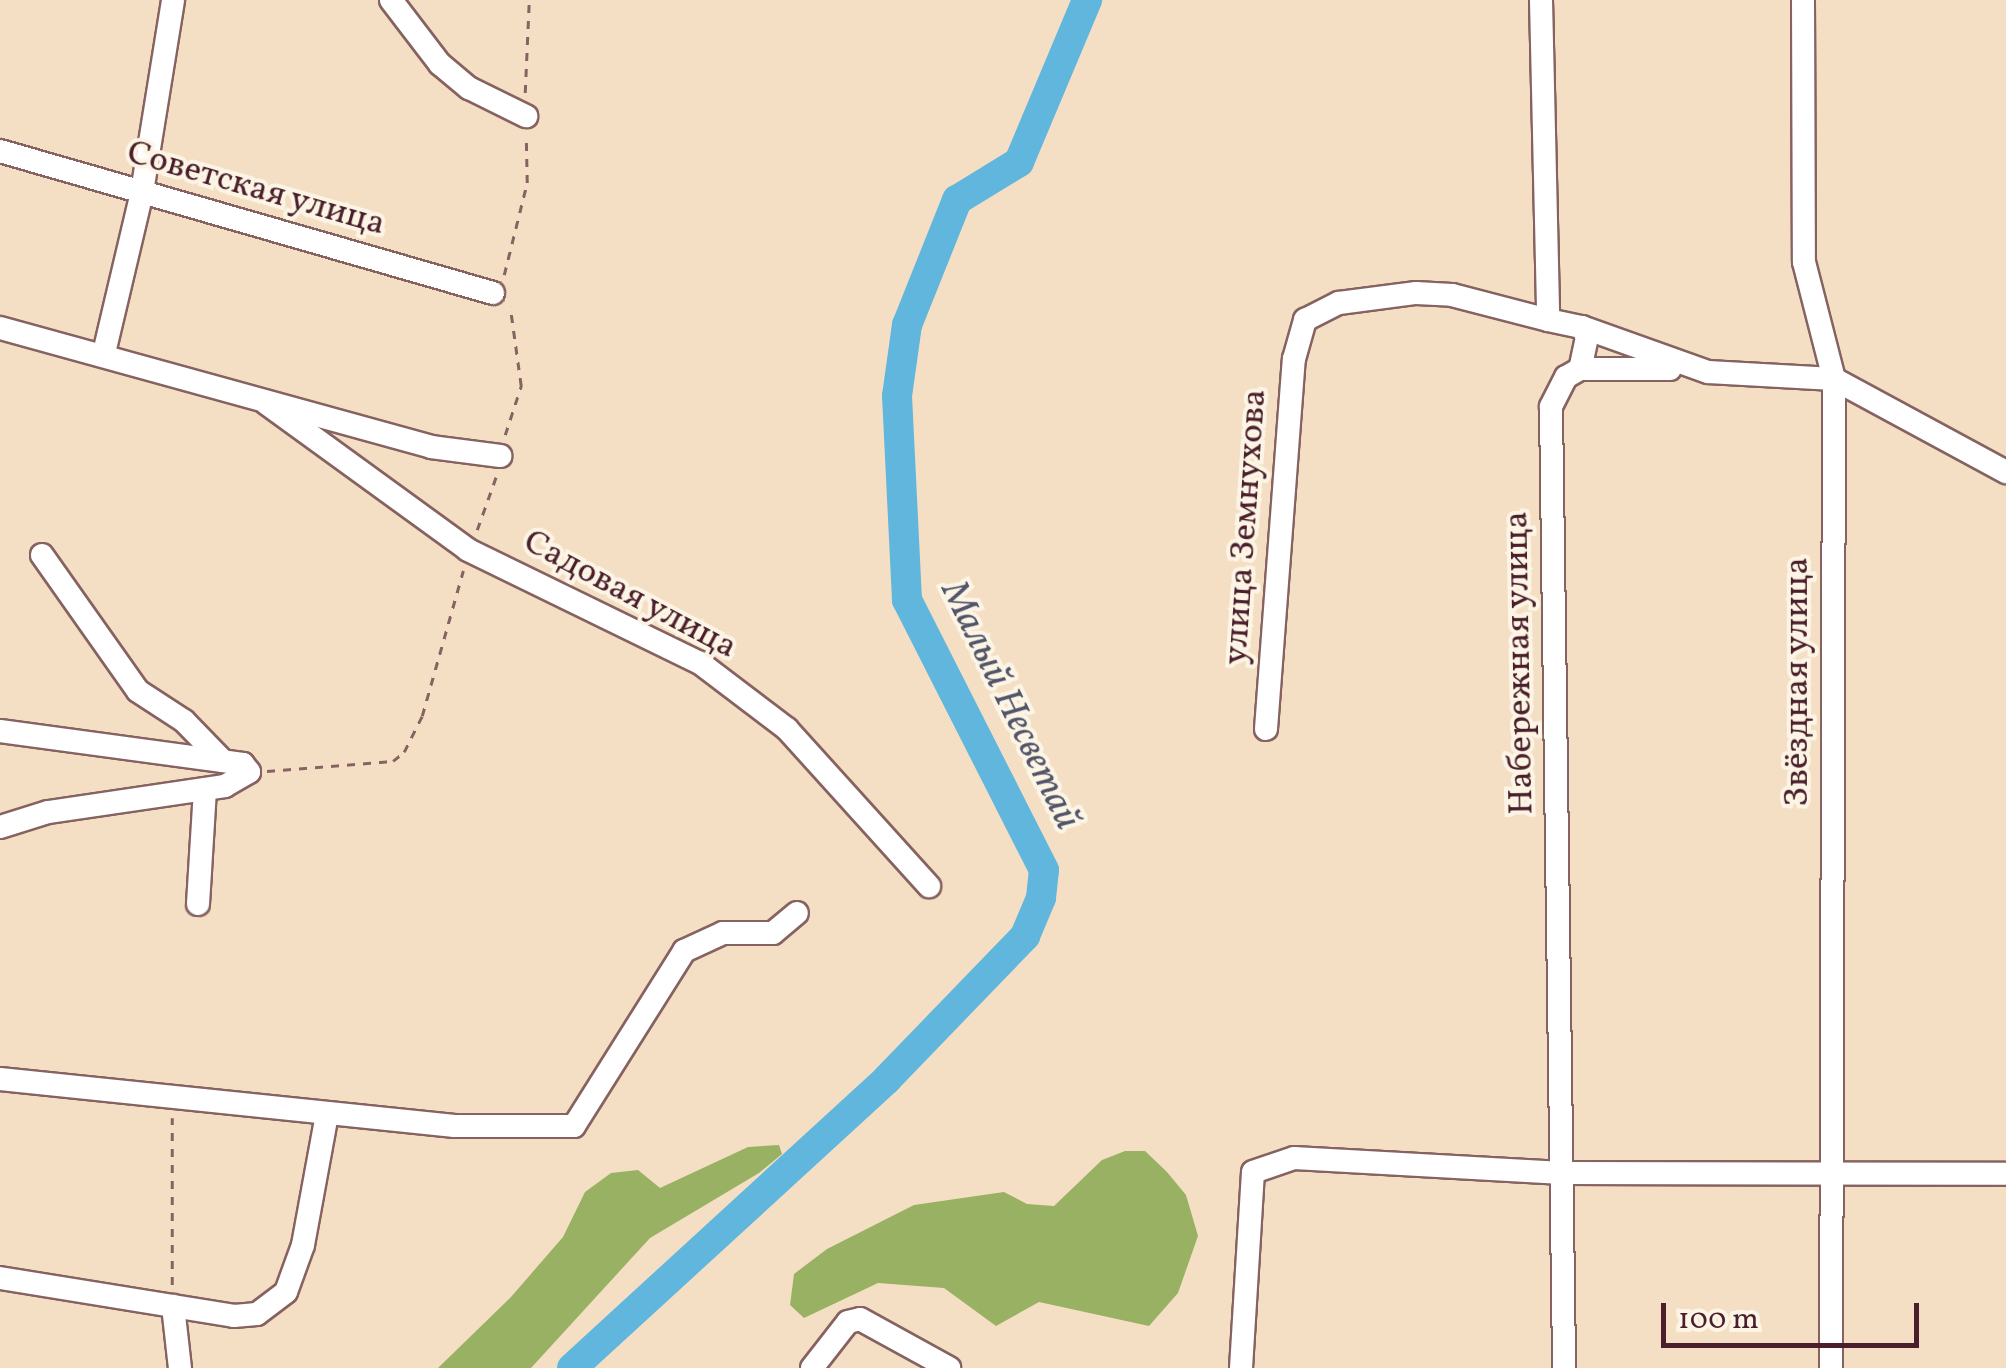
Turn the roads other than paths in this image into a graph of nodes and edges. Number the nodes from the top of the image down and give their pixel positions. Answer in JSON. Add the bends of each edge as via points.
{"nodes":[{"id":1,"x":173,"y":0,"type":"edge"},
{"id":2,"x":392,"y":0,"type":"edge"},
{"id":3,"x":1541,"y":0,"type":"edge"},
{"id":4,"x":1803,"y":0,"type":"edge"},
{"id":5,"x":526,"y":116,"type":"road end"},
{"id":6,"x":0,"y":151,"type":"edge"},
{"id":7,"x":142,"y":192,"type":"junction"},
{"id":8,"x":493,"y":293,"type":"road end"},
{"id":9,"x":1548,"y":320,"type":"junction"},
{"id":10,"x":1582,"y":327,"type":"junction"},
{"id":11,"x":0,"y":328,"type":"edge"},
{"id":12,"x":104,"y":352,"type":"junction"},
{"id":13,"x":1580,"y":370,"type":"junction"},
{"id":14,"x":1708,"y":372,"type":"junction"},
{"id":15,"x":1834,"y":379,"type":"junction"},
{"id":16,"x":266,"y":403,"type":"junction"},
{"id":17,"x":500,"y":456,"type":"road end"},
{"id":18,"x":2006,"y":472,"type":"edge"},
{"id":19,"x":42,"y":555,"type":"dead end"},
{"id":20,"x":1266,"y":730,"type":"dead end"},
{"id":21,"x":0,"y":731,"type":"edge"},
{"id":22,"x":224,"y":761,"type":"junction"},
{"id":23,"x":205,"y":788,"type":"junction"},
{"id":24,"x":0,"y":827,"type":"edge"},
{"id":25,"x":928,"y":886,"type":"dead end"},
{"id":26,"x":198,"y":904,"type":"dead end"},
{"id":27,"x":796,"y":913,"type":"dead end"},
{"id":28,"x":0,"y":1079,"type":"edge"},
{"id":29,"x":327,"y":1114,"type":"junction"},
{"id":30,"x":1563,"y":1172,"type":"junction"},
{"id":31,"x":1832,"y":1174,"type":"junction"},
{"id":32,"x":2006,"y":1174,"type":"edge"},
{"id":33,"x":0,"y":1278,"type":"edge"},
{"id":34,"x":173,"y":1306,"type":"junction"},
{"id":35,"x":180,"y":1368,"type":"edge"},
{"id":36,"x":812,"y":1368,"type":"edge"},
{"id":37,"x":949,"y":1368,"type":"edge"},
{"id":38,"x":1242,"y":1368,"type":"edge"},
{"id":39,"x":1564,"y":1368,"type":"edge"},
{"id":40,"x":1831,"y":1368,"type":"edge"}],
"edges":[{"from":1,"to":7,"type":"street"},
{"from":2,"to":5,"type":"street","via":[[440,64],[469,88]]},
{"from":3,"to":9,"type":"street"},
{"from":4,"to":15,"type":"street","name":"Звёздная улица","via":[[1804,262]]},
{"from":6,"to":7,"type":"street","name":"Советская улица"},
{"from":7,"to":8,"type":"street","name":"Советская улица"},
{"from":7,"to":12,"type":"street"},
{"from":9,"to":10,"type":"street"},
{"from":9,"to":20,"type":"street","name":"улица Земнухова","via":[[1452,294],[1416,293],[1338,303],[1300,329]]},
{"from":10,"to":13,"type":"street","via":[[1587,352]]},
{"from":10,"to":14,"type":"street"},
{"from":11,"to":12,"type":"street","name":"Садовая улица"},
{"from":12,"to":16,"type":"street","name":"Садовая улица"},
{"from":13,"to":14,"type":"street"},
{"from":13,"to":30,"type":"street","name":"Набережная улица","via":[[1566,378],[1551,408]]},
{"from":14,"to":15,"type":"street"},
{"from":15,"to":18,"type":"street"},
{"from":15,"to":31,"type":"street","name":"Звёздная улица"},
{"from":16,"to":17,"type":"street","name":"Садовая улица","via":[[432,447]]},
{"from":16,"to":25,"type":"street","name":"Садовая улица","via":[[468,550],[700,664],[787,729]]},
{"from":19,"to":22,"type":"street","via":[[138,691],[184,721]]},
{"from":21,"to":22,"type":"street"},
{"from":22,"to":23,"type":"street","via":[[244,764],[249,772]]},
{"from":23,"to":24,"type":"street","via":[[48,812]]},
{"from":23,"to":26,"type":"street"},
{"from":27,"to":29,"type":"street","via":[[773,934],[723,932],[684,951],[574,1126],[455,1126]]},
{"from":28,"to":29,"type":"street"},
{"from":29,"to":34,"type":"street","via":[[316,1193],[286,1292],[257,1314]]},
{"from":30,"to":31,"type":"street"},
{"from":30,"to":38,"type":"street","via":[[1326,1157],[1294,1158],[1253,1172]]},
{"from":30,"to":39,"type":"street","name":"Набережная улица"},
{"from":31,"to":32,"type":"street"},
{"from":31,"to":40,"type":"street","name":"Звёздная улица"},
{"from":33,"to":34,"type":"street"},
{"from":34,"to":35,"type":"street"},
{"from":36,"to":37,"type":"street","via":[[848,1322],[860,1318]]}]}
